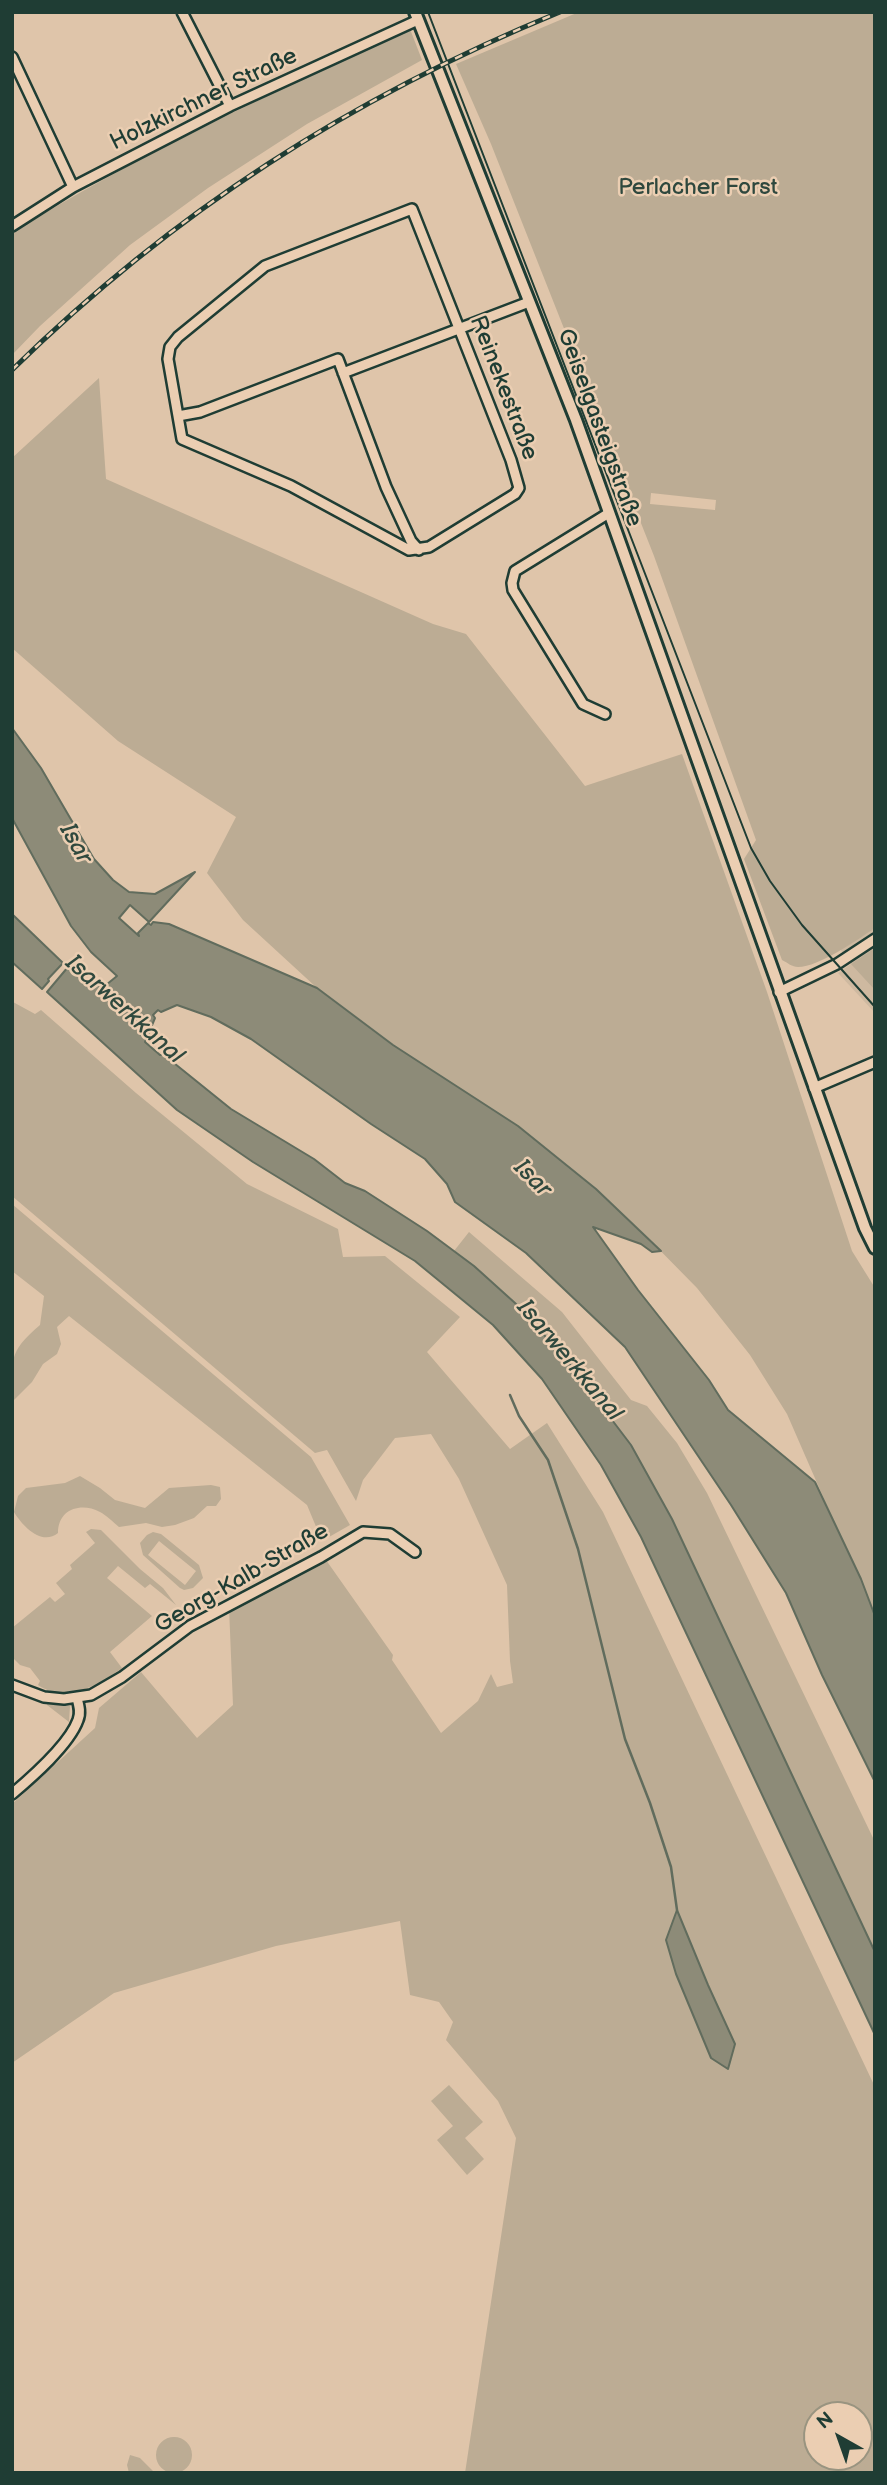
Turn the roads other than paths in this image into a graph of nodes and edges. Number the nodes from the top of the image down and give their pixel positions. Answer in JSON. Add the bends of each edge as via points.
{"nodes":[{"id":1,"x":182,"y":12,"type":"edge"},
{"id":2,"x":417,"y":16,"type":"edge"},
{"id":3,"x":12,"y":57,"type":"edge"},
{"id":4,"x":230,"y":106,"type":"junction"},
{"id":5,"x":73,"y":187,"type":"junction"},
{"id":6,"x":12,"y":226,"type":"edge"},
{"id":7,"x":529,"y":302,"type":"junction"},
{"id":8,"x":460,"y":330,"type":"junction"},
{"id":9,"x":343,"y":373,"type":"junction"},
{"id":10,"x":178,"y":416,"type":"junction"},
{"id":11,"x":609,"y":513,"type":"junction"},
{"id":12,"x":419,"y":550,"type":"junction"},
{"id":13,"x":606,"y":714,"type":"dead end"},
{"id":14,"x":875,"y":939,"type":"edge"},
{"id":15,"x":779,"y":992,"type":"junction"},
{"id":16,"x":875,"y":1062,"type":"edge"},
{"id":17,"x":816,"y":1093,"type":"junction"},
{"id":18,"x":875,"y":1248,"type":"edge"},
{"id":19,"x":415,"y":1552,"type":"dead end"},
{"id":20,"x":12,"y":1685,"type":"edge"},
{"id":21,"x":77,"y":1698,"type":"junction"},
{"id":22,"x":12,"y":1794,"type":"edge"}],
"edges":[{"from":1,"to":4,"type":"street"},
{"from":2,"to":4,"type":"street","name":"Holzkirchner Straße"},
{"from":2,"to":7,"type":"main road","name":"Geiselgasteigstraße"},
{"from":3,"to":5,"type":"street"},
{"from":4,"to":5,"type":"street","name":"Holzkirchner Straße"},
{"from":5,"to":6,"type":"street","name":"Holzkirchner Straße"},
{"from":7,"to":8,"type":"street"},
{"from":7,"to":11,"type":"main road","name":"Geiselgasteigstraße"},
{"from":8,"to":9,"type":"street"},
{"from":8,"to":10,"type":"street","name":"Reinekestraße","via":[[412,209],[265,266],[178,337],[167,359]]},
{"from":8,"to":12,"type":"street","name":"Reinekestraße","via":[[519,488]]},
{"from":9,"to":10,"type":"street","via":[[338,359],[200,412]]},
{"from":9,"to":12,"type":"street","via":[[386,487]]},
{"from":10,"to":12,"type":"street","name":"Reinekestraße","via":[[182,439],[291,486],[398,546]]},
{"from":11,"to":13,"type":"street","via":[[515,571],[512,583],[583,704]]},
{"from":11,"to":15,"type":"main road","name":"Geiselgasteigstraße"},
{"from":14,"to":15,"type":"street","via":[[837,964]]},
{"from":15,"to":17,"type":"main road","name":"Geiselgasteigstraße"},
{"from":16,"to":17,"type":"street"},
{"from":17,"to":18,"type":"main road","name":"Geiselgasteigstraße"},
{"from":19,"to":21,"type":"street","name":"Georg-Kalb-Straße","via":[[390,1534],[363,1532],[201,1619],[105,1688]]},
{"from":20,"to":21,"type":"street","name":"Georg-Kalb-Straße","via":[[44,1697]]},
{"from":21,"to":22,"type":"street","via":[[80,1712],[74,1728]]}]}
